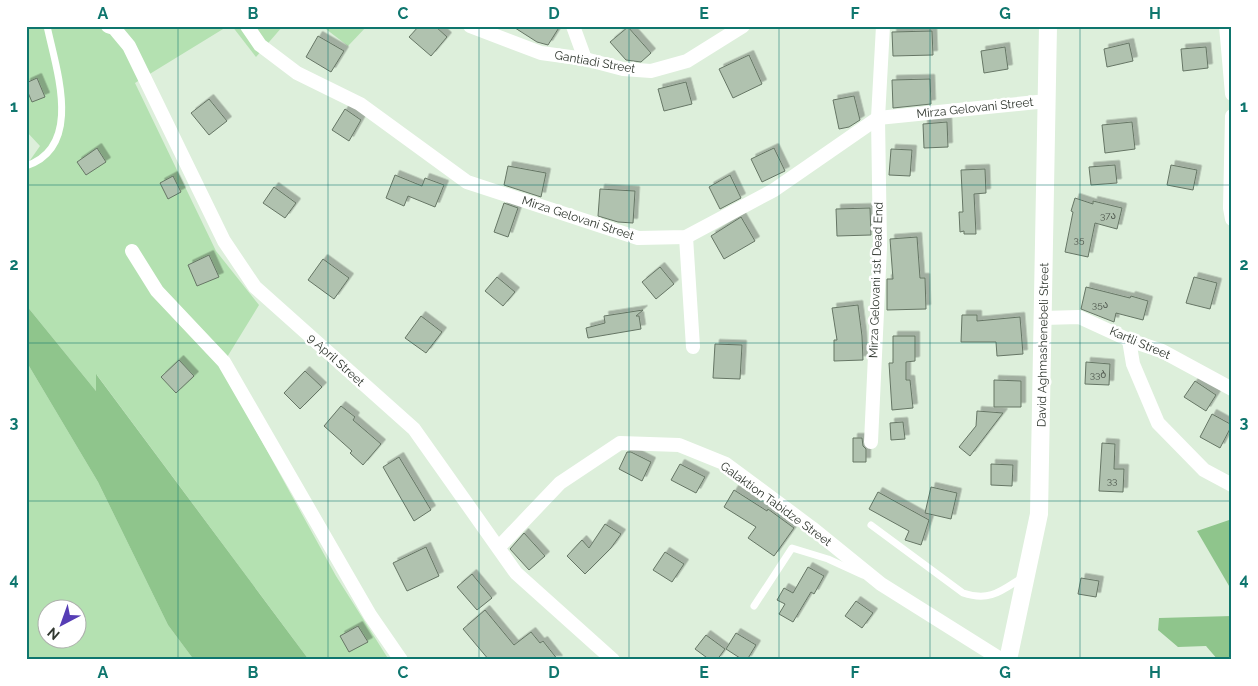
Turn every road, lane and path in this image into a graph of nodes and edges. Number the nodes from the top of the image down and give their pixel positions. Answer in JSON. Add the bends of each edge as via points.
{"nodes":[{"id":1,"x":47,"y":26,"type":"edge"},
{"id":2,"x":108,"y":26,"type":"edge"},
{"id":3,"x":248,"y":26,"type":"edge"},
{"id":4,"x":470,"y":26,"type":"edge"},
{"id":5,"x":573,"y":26,"type":"edge"},
{"id":6,"x":743,"y":26,"type":"edge"},
{"id":7,"x":883,"y":26,"type":"edge"},
{"id":8,"x":1048,"y":26,"type":"edge"},
{"id":9,"x":1226,"y":26,"type":"edge"},
{"id":10,"x":585,"y":59,"type":"junction"},
{"id":11,"x":1232,"y":94,"type":"edge"},
{"id":12,"x":1047,"y":101,"type":"junction"},
{"id":13,"x":1232,"y":116,"type":"edge"},
{"id":14,"x":878,"y":118,"type":"junction"},
{"id":15,"x":26,"y":166,"type":"edge"},
{"id":16,"x":1232,"y":219,"type":"edge"},
{"id":17,"x":686,"y":237,"type":"junction"},
{"id":18,"x":132,"y":251,"type":"dead end"},
{"id":19,"x":1043,"y":318,"type":"junction"},
{"id":20,"x":1129,"y":340,"type":"junction"},
{"id":21,"x":693,"y":347,"type":"dead end"},
{"id":22,"x":1232,"y":389,"type":"edge"},
{"id":23,"x":871,"y":442,"type":"dead end"},
{"id":24,"x":1232,"y":485,"type":"edge"},
{"id":25,"x":871,"y":525,"type":"dead end"},
{"id":26,"x":498,"y":547,"type":"junction"},
{"id":27,"x":1026,"y":576,"type":"junction"},
{"id":28,"x":881,"y":584,"type":"junction"},
{"id":29,"x":754,"y":606,"type":"dead end"},
{"id":30,"x":400,"y":660,"type":"edge"},
{"id":31,"x":613,"y":660,"type":"edge"},
{"id":32,"x":1002,"y":660,"type":"edge"},
{"id":33,"x":1008,"y":660,"type":"edge"}],
"edges":[{"from":1,"to":15,"type":"lane","via":[[62,100],[61,125],[53,146],[36,163]]},
{"from":2,"to":26,"type":"street","name":"9 April Street","via":[[114,28],[130,46],[224,241],[255,287],[414,429]]},
{"from":3,"to":17,"type":"street","name":"Mirza Gelovani Street","via":[[260,44],[297,73],[360,104],[467,182],[638,238]]},
{"from":4,"to":10,"type":"street","name":"Gantiadi Street","via":[[541,54]]},
{"from":5,"to":10,"type":"street"},
{"from":6,"to":10,"type":"street","name":"Gantiadi Street","via":[[687,61],[651,71],[623,69]]},
{"from":7,"to":14,"type":"street","name":"Mirza Gelovani 1st Dead End"},
{"from":8,"to":12,"type":"street","name":"David Aghmashenebeli Street"},
{"from":9,"to":11,"type":"street"},
{"from":12,"to":14,"type":"street","name":"Mirza Gelovani Street"},
{"from":12,"to":19,"type":"street","name":"David Aghmashenebeli Street"},
{"from":13,"to":16,"type":"street"},
{"from":14,"to":17,"type":"street","name":"Mirza Gelovani Street","via":[[774,190]]},
{"from":14,"to":23,"type":"street","name":"Mirza Gelovani 1st Dead End","via":[[880,248]]},
{"from":17,"to":21,"type":"street"},
{"from":18,"to":30,"type":"street","via":[[156,291],[224,362],[370,615]]},
{"from":19,"to":20,"type":"street","name":"Kartli Street","via":[[1079,317]]},
{"from":19,"to":27,"type":"street","name":"David Aghmashenebeli Street","via":[[1039,514]]},
{"from":20,"to":22,"type":"street","name":"Kartli Street","via":[[1162,351]]},
{"from":20,"to":24,"type":"street","via":[[1133,364],[1158,423],[1204,470]]},
{"from":25,"to":27,"type":"lane","via":[[963,593],[975,597],[990,597]]},
{"from":26,"to":28,"type":"street","name":"Galaktion Tabidze Street","via":[[560,483],[620,443],[679,445],[726,464]]},
{"from":26,"to":31,"type":"street","name":"9 April Street","via":[[516,574]]},
{"from":27,"to":33,"type":"street","name":"David Aghmashenebeli Street"},
{"from":28,"to":29,"type":"lane","via":[[828,559],[792,548]]},
{"from":28,"to":32,"type":"street","name":"Galaktion Tabidze Street"}]}
